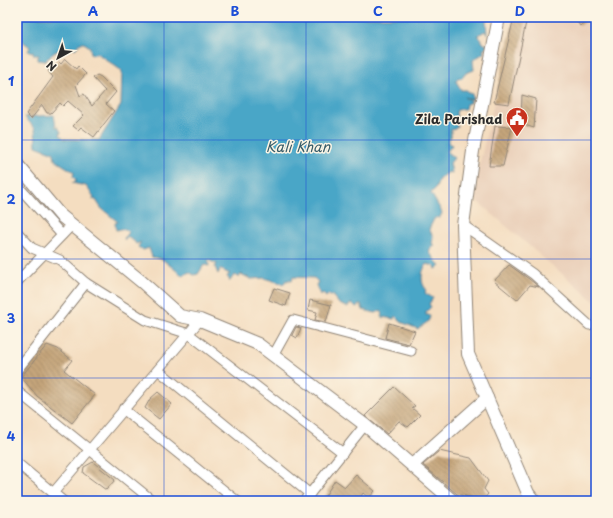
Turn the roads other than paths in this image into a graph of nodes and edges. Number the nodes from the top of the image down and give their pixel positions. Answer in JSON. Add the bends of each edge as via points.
{"nodes":[{"id":1,"x":499,"y":17,"type":"edge"},
{"id":2,"x":17,"y":164,"type":"edge"},
{"id":3,"x":17,"y":185,"type":"edge"},
{"id":4,"x":72,"y":224,"type":"junction"},
{"id":5,"x":462,"y":225,"type":"junction"},
{"id":6,"x":17,"y":232,"type":"edge"},
{"id":7,"x":62,"y":235,"type":"junction"},
{"id":8,"x":46,"y":254,"type":"junction"},
{"id":9,"x":17,"y":282,"type":"edge"},
{"id":10,"x":86,"y":283,"type":"junction"},
{"id":11,"x":200,"y":320,"type":"junction"},
{"id":12,"x":589,"y":325,"type":"dead end"},
{"id":13,"x":189,"y":334,"type":"junction"},
{"id":14,"x":411,"y":351,"type":"dead end"},
{"id":15,"x":273,"y":356,"type":"junction"},
{"id":16,"x":17,"y":370,"type":"edge"},
{"id":17,"x":158,"y":370,"type":"junction"},
{"id":18,"x":17,"y":391,"type":"edge"},
{"id":19,"x":487,"y":398,"type":"junction"},
{"id":20,"x":123,"y":410,"type":"junction"},
{"id":21,"x":365,"y":426,"type":"junction"},
{"id":22,"x":90,"y":450,"type":"junction"},
{"id":23,"x":343,"y":453,"type":"junction"},
{"id":24,"x":17,"y":463,"type":"edge"},
{"id":25,"x":412,"y":466,"type":"junction"},
{"id":26,"x":53,"y":493,"type":"junction"},
{"id":27,"x":307,"y":497,"type":"edge"},
{"id":28,"x":451,"y":500,"type":"edge"},
{"id":29,"x":63,"y":501,"type":"edge"},
{"id":30,"x":152,"y":501,"type":"edge"},
{"id":31,"x":237,"y":501,"type":"edge"},
{"id":32,"x":534,"y":501,"type":"edge"}],
"edges":[{"from":1,"to":5,"type":"main road","via":[[473,151]]},
{"from":2,"to":4,"type":"main road","via":[[60,215]]},
{"from":3,"to":7,"type":"street"},
{"from":4,"to":7,"type":"street"},
{"from":4,"to":11,"type":"main road","via":[[180,316]]},
{"from":5,"to":12,"type":"street","via":[[533,274]]},
{"from":5,"to":19,"type":"main road","via":[[468,354]]},
{"from":6,"to":8,"type":"street","via":[[32,248]]},
{"from":7,"to":8,"type":"street"},
{"from":8,"to":9,"type":"street"},
{"from":8,"to":10,"type":"street","via":[[60,260]]},
{"from":10,"to":13,"type":"street","via":[[145,320]]},
{"from":10,"to":16,"type":"street"},
{"from":11,"to":13,"type":"street"},
{"from":11,"to":15,"type":"main road","via":[[258,344]]},
{"from":13,"to":17,"type":"street"},
{"from":13,"to":23,"type":"street"},
{"from":14,"to":15,"type":"street","via":[[293,320]]},
{"from":15,"to":21,"type":"main road"},
{"from":17,"to":20,"type":"street"},
{"from":17,"to":27,"type":"street"},
{"from":18,"to":22,"type":"street"},
{"from":19,"to":25,"type":"main road"},
{"from":19,"to":32,"type":"main road","via":[[528,493]]},
{"from":20,"to":22,"type":"street"},
{"from":20,"to":31,"type":"street"},
{"from":21,"to":23,"type":"street"},
{"from":21,"to":25,"type":"main road"},
{"from":22,"to":26,"type":"street"},
{"from":22,"to":30,"type":"street"},
{"from":23,"to":27,"type":"street"},
{"from":24,"to":26,"type":"street"},
{"from":25,"to":28,"type":"main road"},
{"from":26,"to":29,"type":"street"}]}
